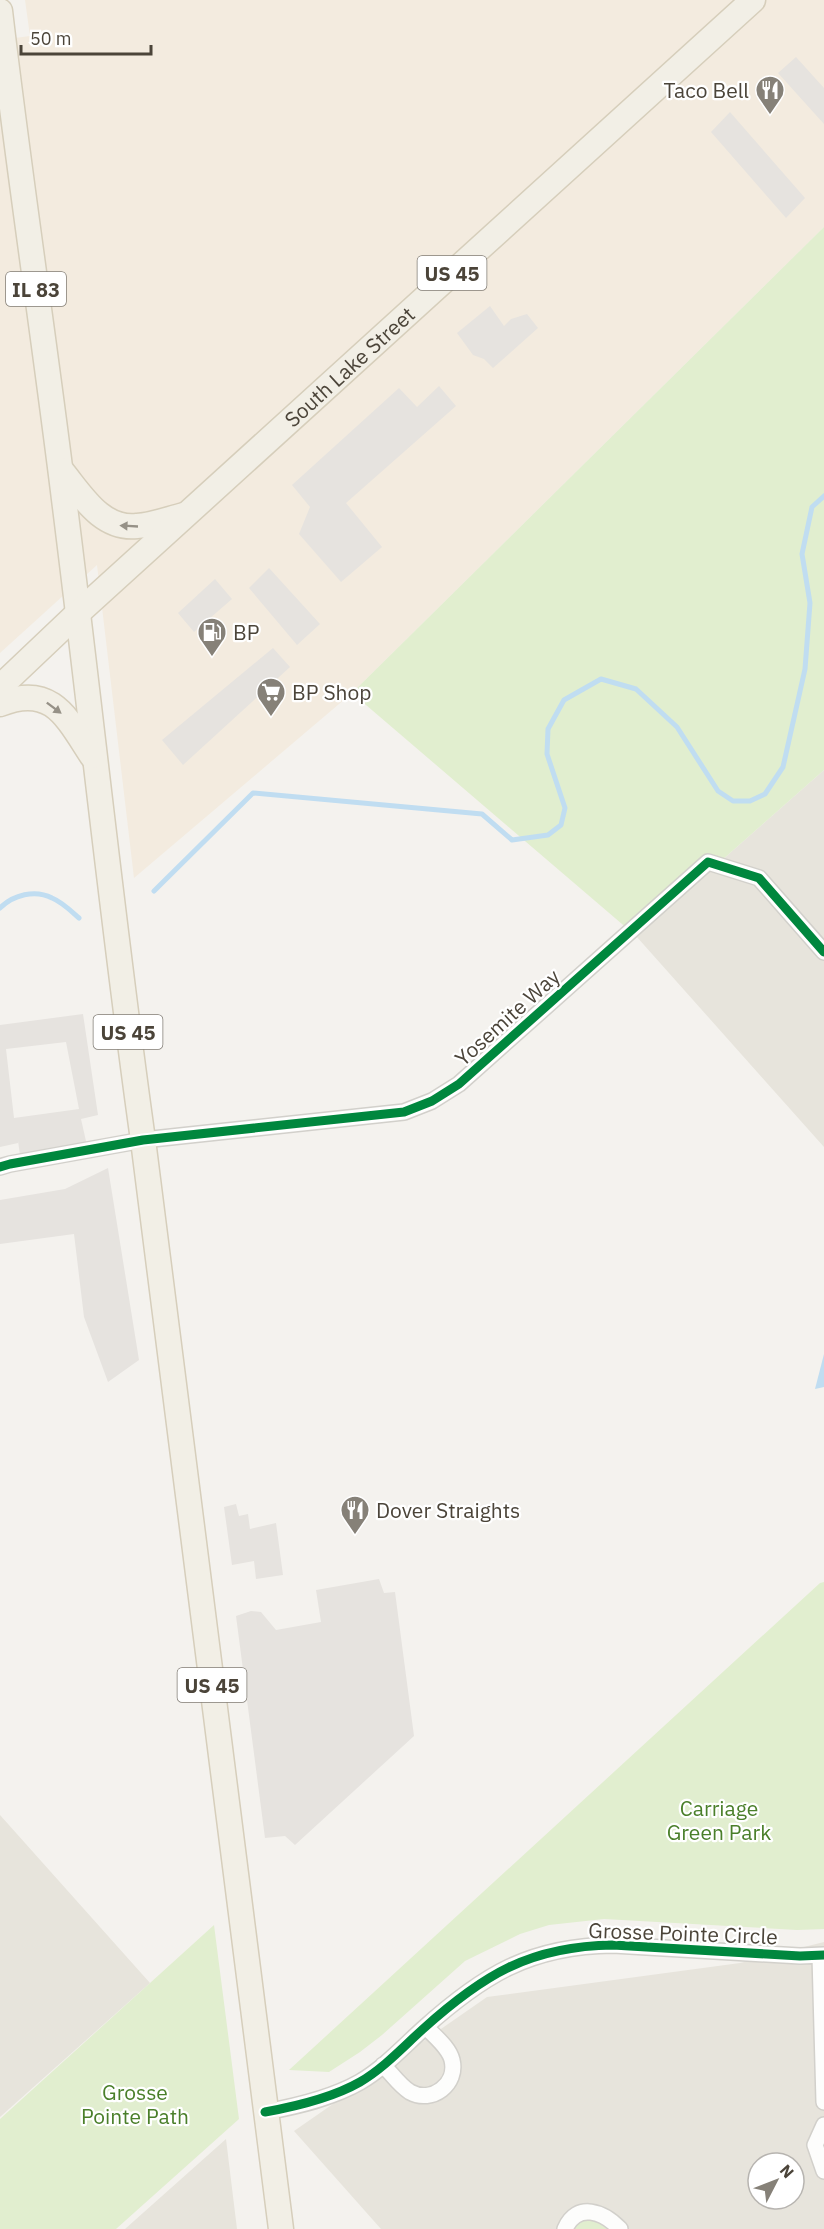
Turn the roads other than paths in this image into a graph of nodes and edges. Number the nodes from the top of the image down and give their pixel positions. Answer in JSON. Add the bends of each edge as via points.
{"nodes":[{"id":1,"x":753,"y":0,"type":"edge"},
{"id":2,"x":0,"y":11,"type":"edge"},
{"id":3,"x":61,"y":470,"type":"junction"},
{"id":4,"x":186,"y":514,"type":"junction"},
{"id":5,"x":78,"y":613,"type":"junction"},
{"id":6,"x":0,"y":687,"type":"edge"},
{"id":7,"x":0,"y":704,"type":"edge"},
{"id":8,"x":95,"y":760,"type":"junction"},
{"id":9,"x":824,"y":952,"type":"edge"},
{"id":10,"x":143,"y":1140,"type":"junction"},
{"id":11,"x":0,"y":1167,"type":"edge"},
{"id":12,"x":822,"y":1956,"type":"edge"},
{"id":13,"x":426,"y":2027,"type":"junction"},
{"id":14,"x":383,"y":2066,"type":"junction"},
{"id":15,"x":824,"y":2102,"type":"edge"},
{"id":16,"x":265,"y":2112,"type":"junction"},
{"id":17,"x":824,"y":2125,"type":"edge"},
{"id":18,"x":824,"y":2170,"type":"edge"},
{"id":19,"x":281,"y":2229,"type":"edge"},
{"id":20,"x":565,"y":2229,"type":"edge"},
{"id":21,"x":620,"y":2229,"type":"edge"}],
"edges":[{"from":1,"to":4,"type":"main road","name":"South Lake Street","number":"US 45"},
{"from":2,"to":3,"type":"main road","number":"IL 83"},
{"from":4,"to":3,"type":"main road","one_way":true,"via":[[135,527],[115,525],[100,516]]},
{"from":3,"to":5,"type":"main road","number":"IL 83"},
{"from":4,"to":5,"type":"main road","name":"South Lake Street","number":"US 45"},
{"from":5,"to":6,"type":"main road","name":"South Lake Street"},
{"from":5,"to":8,"type":"main road","number":"US 45"},
{"from":7,"to":8,"type":"main road","one_way":true,"via":[[15,698],[37,697],[56,707]]},
{"from":8,"to":10,"type":"main road","number":"US 45"},
{"from":9,"to":10,"type":"street","name":"Yosemite Way","via":[[759,878],[708,862],[459,1084],[432,1101],[404,1112]]},
{"from":10,"to":11,"type":"street"},
{"from":10,"to":16,"type":"main road","number":"US 45"},
{"from":12,"to":13,"type":"street","name":"Grosse Pointe Circle","via":[[613,1945],[561,1949],[510,1965],[458,1998]]},
{"from":12,"to":15,"type":"street"},
{"from":13,"to":14,"type":"street","name":"Grosse Pointe Circle"},
{"from":13,"to":14,"type":"street","via":[[452,2059],[453,2069],[446,2086],[431,2095],[412,2093]]},
{"from":14,"to":16,"type":"street","name":"Grosse Pointe Circle","via":[[334,2094]]},
{"from":16,"to":19,"type":"main road","number":"US 45"},
{"from":17,"to":18,"type":"street","via":[[815,2145]]},
{"from":20,"to":21,"type":"street","via":[[579,2214],[594,2211],[611,2219]]}]}
